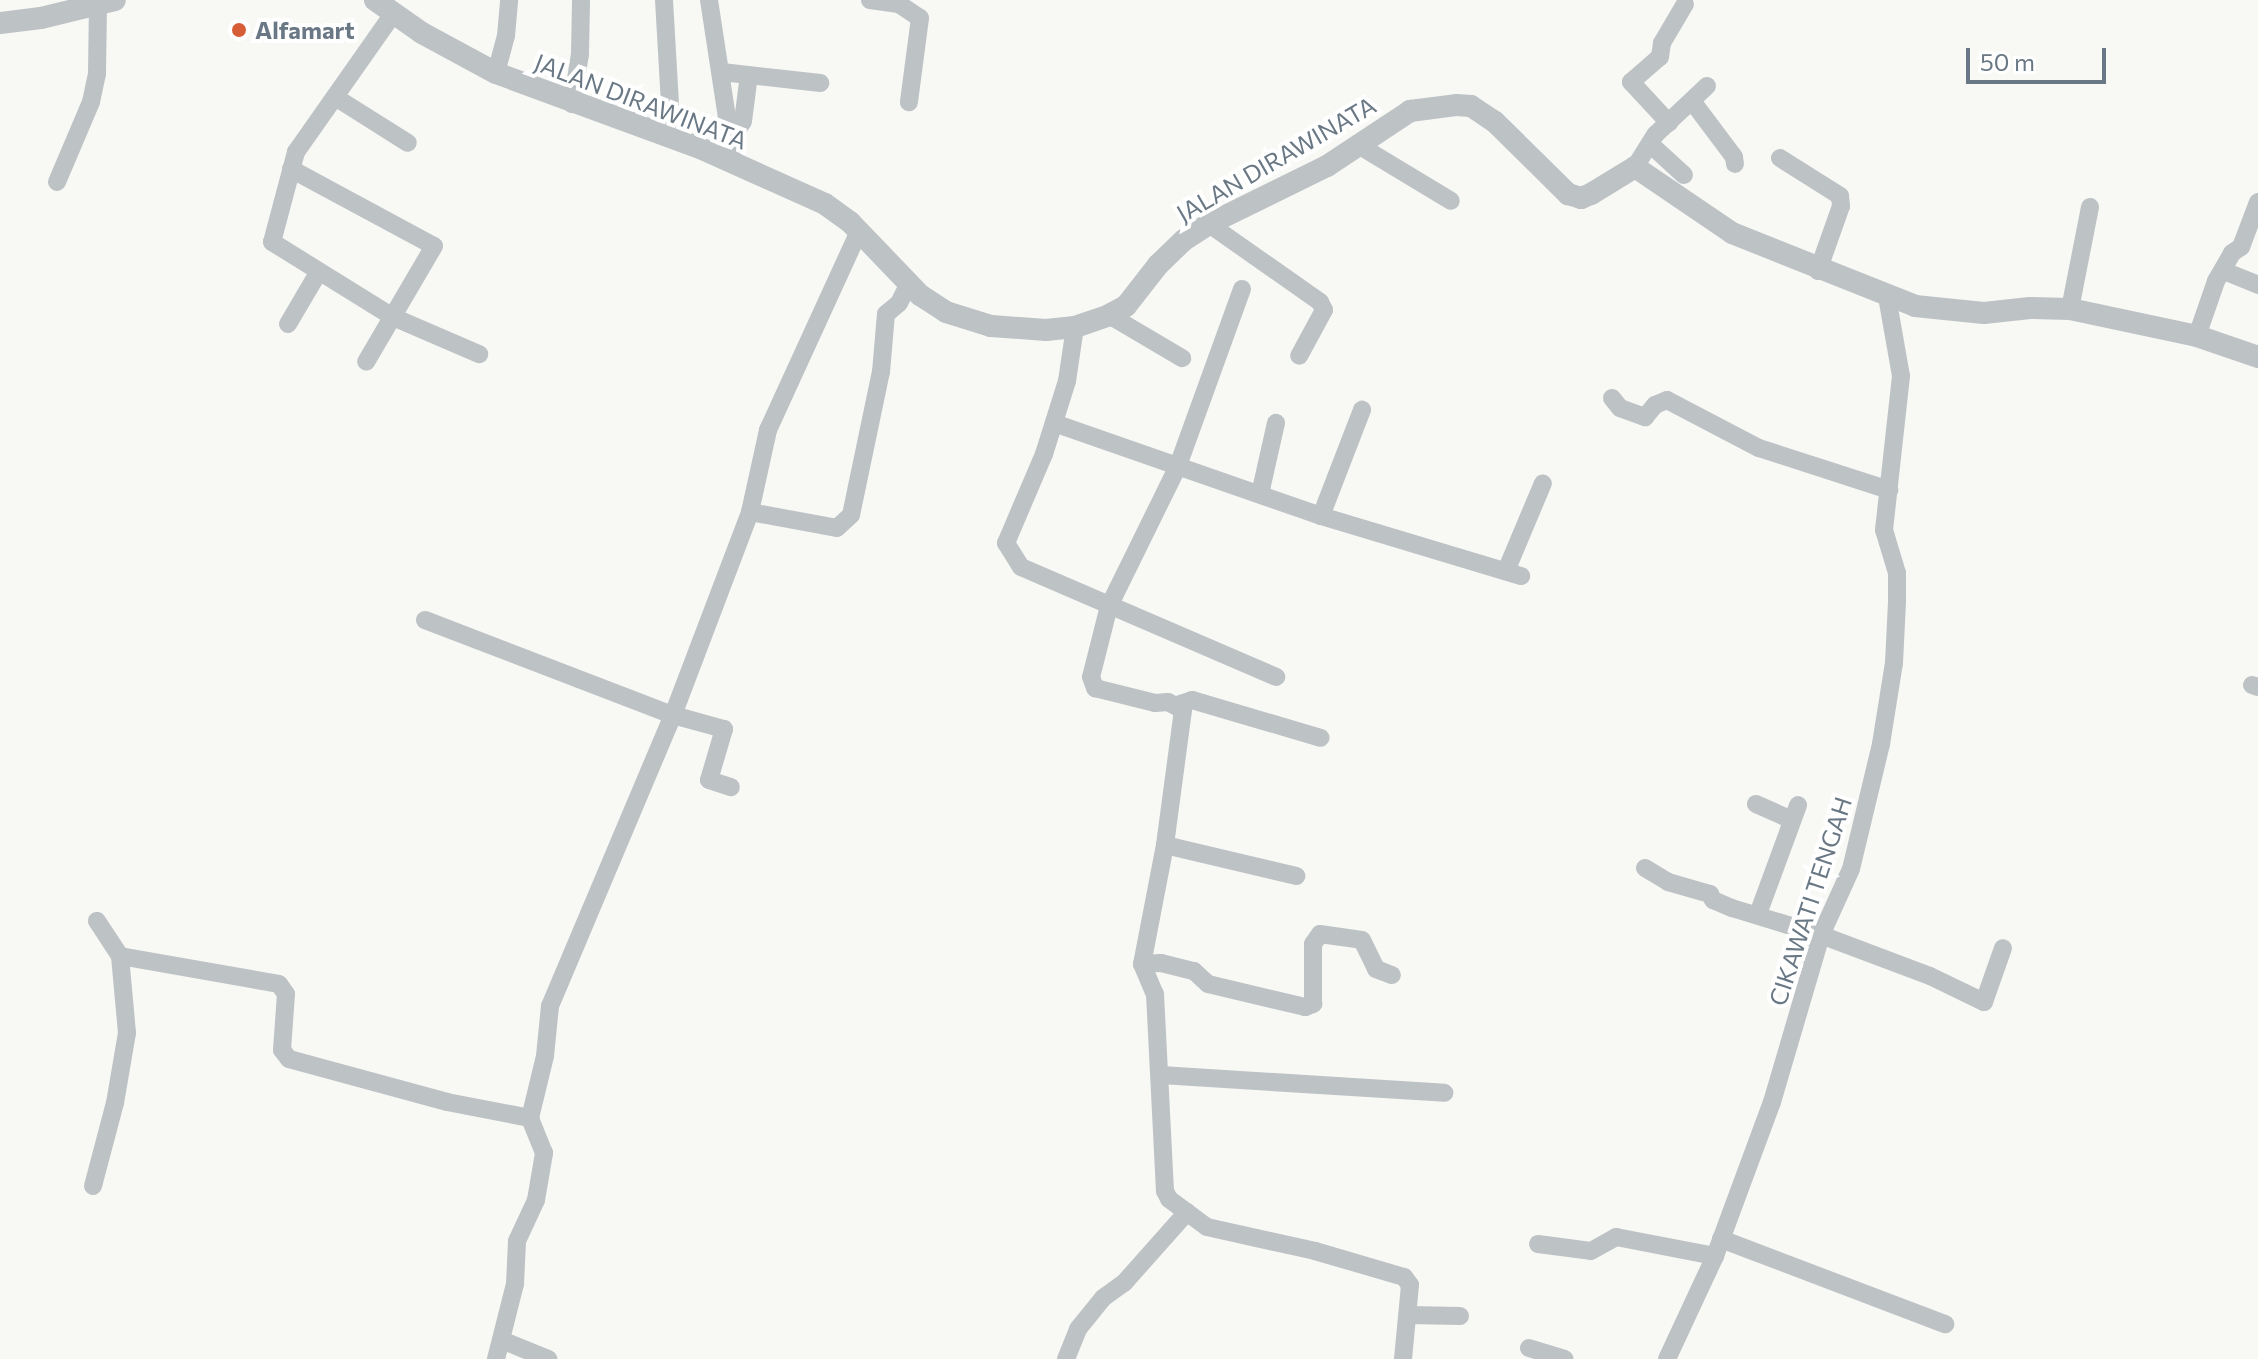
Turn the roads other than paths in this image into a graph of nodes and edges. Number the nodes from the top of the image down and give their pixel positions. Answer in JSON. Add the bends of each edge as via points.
{"nodes":[{"id":1,"x":375,"y":0,"type":"edge"},
{"id":2,"x":509,"y":0,"type":"edge"},
{"id":3,"x":581,"y":0,"type":"edge"},
{"id":4,"x":664,"y":0,"type":"edge"},
{"id":5,"x":709,"y":0,"type":"edge"},
{"id":6,"x":870,"y":0,"type":"edge"},
{"id":7,"x":106,"y":2,"type":"edge"},
{"id":8,"x":1685,"y":4,"type":"dead end"},
{"id":9,"x":393,"y":14,"type":"junction"},
{"id":10,"x":0,"y":23,"type":"edge"},
{"id":11,"x":722,"y":72,"type":"junction"},
{"id":12,"x":496,"y":73,"type":"junction"},
{"id":13,"x":749,"y":75,"type":"junction"},
{"id":14,"x":820,"y":83,"type":"dead end"},
{"id":15,"x":1707,"y":86,"type":"dead end"},
{"id":16,"x":335,"y":97,"type":"junction"},
{"id":17,"x":1692,"y":101,"type":"junction"},
{"id":18,"x":909,"y":102,"type":"dead end"},
{"id":19,"x":572,"y":104,"type":"junction"},
{"id":20,"x":1669,"y":123,"type":"junction"},
{"id":21,"x":733,"y":137,"type":"junction"},
{"id":22,"x":672,"y":139,"type":"junction"},
{"id":23,"x":408,"y":143,"type":"dead end"},
{"id":24,"x":1650,"y":144,"type":"junction"},
{"id":25,"x":1360,"y":146,"type":"junction"},
{"id":26,"x":1780,"y":158,"type":"dead end"},
{"id":27,"x":731,"y":162,"type":"junction"},
{"id":28,"x":1735,"y":164,"type":"dead end"},
{"id":29,"x":1635,"y":167,"type":"junction"},
{"id":30,"x":291,"y":169,"type":"junction"},
{"id":31,"x":1684,"y":175,"type":"dead end"},
{"id":32,"x":57,"y":182,"type":"dead end"},
{"id":33,"x":1451,"y":201,"type":"dead end"},
{"id":34,"x":2258,"y":202,"type":"edge"},
{"id":35,"x":2090,"y":207,"type":"dead end"},
{"id":36,"x":1209,"y":224,"type":"junction"},
{"id":37,"x":859,"y":231,"type":"junction"},
{"id":38,"x":1818,"y":271,"type":"junction"},
{"id":39,"x":2224,"y":271,"type":"junction"},
{"id":40,"x":318,"y":273,"type":"junction"},
{"id":41,"x":908,"y":285,"type":"junction"},
{"id":42,"x":2258,"y":285,"type":"edge"},
{"id":43,"x":1242,"y":289,"type":"dead end"},
{"id":44,"x":1887,"y":297,"type":"junction"},
{"id":45,"x":2070,"y":309,"type":"junction"},
{"id":46,"x":1109,"y":315,"type":"junction"},
{"id":47,"x":393,"y":317,"type":"junction"},
{"id":48,"x":288,"y":324,"type":"dead end"},
{"id":49,"x":1075,"y":327,"type":"junction"},
{"id":50,"x":2197,"y":336,"type":"junction"},
{"id":51,"x":479,"y":354,"type":"dead end"},
{"id":52,"x":1299,"y":356,"type":"dead end"},
{"id":53,"x":2258,"y":357,"type":"edge"},
{"id":54,"x":1182,"y":358,"type":"dead end"},
{"id":55,"x":366,"y":362,"type":"dead end"},
{"id":56,"x":1612,"y":398,"type":"dead end"},
{"id":57,"x":1362,"y":410,"type":"dead end"},
{"id":58,"x":1054,"y":423,"type":"junction"},
{"id":59,"x":1276,"y":423,"type":"dead end"},
{"id":60,"x":1178,"y":466,"type":"junction"},
{"id":61,"x":1543,"y":483,"type":"dead end"},
{"id":62,"x":1889,"y":490,"type":"junction"},
{"id":63,"x":1260,"y":494,"type":"junction"},
{"id":64,"x":750,"y":512,"type":"junction"},
{"id":65,"x":1321,"y":516,"type":"junction"},
{"id":66,"x":1109,"y":606,"type":"junction"},
{"id":67,"x":425,"y":620,"type":"dead end"},
{"id":68,"x":1276,"y":677,"type":"dead end"},
{"id":69,"x":1177,"y":705,"type":"junction"},
{"id":70,"x":673,"y":715,"type":"junction"},
{"id":71,"x":1321,"y":738,"type":"dead end"},
{"id":72,"x":731,"y":787,"type":"dead end"},
{"id":73,"x":1756,"y":804,"type":"dead end"},
{"id":74,"x":1165,"y":845,"type":"junction"},
{"id":75,"x":1645,"y":868,"type":"dead end"},
{"id":76,"x":1296,"y":876,"type":"dead end"},
{"id":77,"x":1758,"y":914,"type":"junction"},
{"id":78,"x":97,"y":921,"type":"dead end"},
{"id":79,"x":1821,"y":935,"type":"junction"},
{"id":80,"x":2003,"y":948,"type":"dead end"},
{"id":81,"x":120,"y":956,"type":"junction"},
{"id":82,"x":1142,"y":964,"type":"junction"},
{"id":83,"x":1392,"y":975,"type":"dead end"},
{"id":84,"x":1161,"y":1075,"type":"junction"},
{"id":85,"x":1444,"y":1093,"type":"dead end"},
{"id":86,"x":530,"y":1118,"type":"junction"},
{"id":87,"x":93,"y":1186,"type":"dead end"},
{"id":88,"x":1187,"y":1212,"type":"junction"},
{"id":89,"x":1538,"y":1244,"type":"dead end"},
{"id":90,"x":1718,"y":1247,"type":"junction"},
{"id":91,"x":1408,"y":1315,"type":"junction"},
{"id":92,"x":1460,"y":1316,"type":"dead end"},
{"id":93,"x":1945,"y":1324,"type":"dead end"},
{"id":94,"x":504,"y":1341,"type":"junction"},
{"id":95,"x":1529,"y":1348,"type":"dead end"},
{"id":96,"x":496,"y":1359,"type":"edge"},
{"id":97,"x":548,"y":1359,"type":"edge"},
{"id":98,"x":1066,"y":1359,"type":"edge"},
{"id":99,"x":1403,"y":1359,"type":"edge"},
{"id":100,"x":1564,"y":1359,"type":"edge"},
{"id":101,"x":1667,"y":1359,"type":"edge"}],
"edges":[{"from":1,"to":9,"type":"street","name":"JALAN DIRAWINATA"},
{"from":2,"to":12,"type":"street"},
{"from":3,"to":19,"type":"street"},
{"from":4,"to":22,"type":"street"},
{"from":5,"to":11,"type":"street"},
{"from":6,"to":18,"type":"street","via":[[899,4],[920,18]]},
{"from":7,"to":10,"type":"street"},
{"from":7,"to":32,"type":"street","via":[[94,92]]},
{"from":8,"to":20,"type":"street","via":[[1662,43],[1660,57],[1631,82]]},
{"from":9,"to":12,"type":"street","name":"JALAN DIRAWINATA"},
{"from":9,"to":16,"type":"street"},
{"from":11,"to":13,"type":"street"},
{"from":11,"to":21,"type":"street"},
{"from":12,"to":19,"type":"street","name":"JALAN DIRAWINATA"},
{"from":13,"to":14,"type":"street"},
{"from":13,"to":21,"type":"street","via":[[743,121]]},
{"from":15,"to":17,"type":"street"},
{"from":16,"to":23,"type":"street"},
{"from":16,"to":30,"type":"street","via":[[296,152]]},
{"from":17,"to":20,"type":"street"},
{"from":17,"to":28,"type":"street"},
{"from":19,"to":22,"type":"street","name":"JALAN DIRAWINATA"},
{"from":20,"to":24,"type":"street"},
{"from":21,"to":27,"type":"street"},
{"from":22,"to":27,"type":"street","name":"JALAN DIRAWINATA"},
{"from":24,"to":29,"type":"street"},
{"from":24,"to":31,"type":"street"},
{"from":25,"to":29,"type":"street","name":"JALAN DIRAWINATA","via":[[1410,111],[1471,106],[1520,143],[1568,194],[1591,194]]},
{"from":25,"to":33,"type":"street"},
{"from":25,"to":36,"type":"street","name":"JALAN DIRAWINATA"},
{"from":26,"to":38,"type":"street","via":[[1840,196]]},
{"from":27,"to":37,"type":"street","name":"JALAN DIRAWINATA","via":[[825,204]]},
{"from":29,"to":38,"type":"street","via":[[1732,233]]},
{"from":30,"to":40,"type":"street","via":[[272,242]]},
{"from":30,"to":47,"type":"street","via":[[434,246]]},
{"from":34,"to":39,"type":"street","via":[[2241,247]]},
{"from":35,"to":45,"type":"street"},
{"from":36,"to":46,"type":"street","name":"JALAN DIRAWINATA","via":[[1184,240],[1126,306]]},
{"from":36,"to":52,"type":"street","via":[[1320,302],[1324,310]]},
{"from":37,"to":41,"type":"street","name":"JALAN DIRAWINATA"},
{"from":37,"to":64,"type":"street","via":[[768,430]]},
{"from":38,"to":44,"type":"street"},
{"from":39,"to":42,"type":"street"},
{"from":39,"to":50,"type":"street"},
{"from":40,"to":47,"type":"street"},
{"from":40,"to":48,"type":"street"},
{"from":41,"to":49,"type":"street","name":"JALAN DIRAWINATA","via":[[967,321],[1014,329]]},
{"from":41,"to":64,"type":"street","via":[[886,314],[881,372],[845,524],[837,528]]},
{"from":43,"to":60,"type":"street"},
{"from":44,"to":45,"type":"street","via":[[1984,313]]},
{"from":44,"to":62,"type":"street","name":"CIKAWATI TENGAH","via":[[1901,376]]},
{"from":45,"to":50,"type":"street"},
{"from":46,"to":49,"type":"street","name":"JALAN DIRAWINATA"},
{"from":46,"to":54,"type":"street"},
{"from":47,"to":51,"type":"street"},
{"from":47,"to":55,"type":"street"},
{"from":49,"to":58,"type":"street"},
{"from":50,"to":53,"type":"street"},
{"from":56,"to":62,"type":"street","via":[[1620,408],[1645,417],[1667,400],[1759,448]]},
{"from":57,"to":65,"type":"street"},
{"from":58,"to":60,"type":"street"},
{"from":58,"to":66,"type":"street","via":[[1006,543],[1021,567]]},
{"from":59,"to":63,"type":"street"},
{"from":60,"to":63,"type":"street"},
{"from":60,"to":66,"type":"street"},
{"from":61,"to":65,"type":"street","via":[[1514,573]]},
{"from":62,"to":79,"type":"street","name":"CIKAWATI TENGAH","via":[[1884,530],[1897,573],[1894,663],[1851,869]]},
{"from":63,"to":65,"type":"street"},
{"from":64,"to":70,"type":"street"},
{"from":66,"to":68,"type":"street"},
{"from":66,"to":69,"type":"street","via":[[1091,677],[1095,688]]},
{"from":67,"to":70,"type":"street"},
{"from":69,"to":71,"type":"street","via":[[1192,700]]},
{"from":69,"to":74,"type":"street","via":[[1183,710]]},
{"from":70,"to":72,"type":"street","via":[[724,729],[709,780]]},
{"from":70,"to":86,"type":"street","via":[[550,1006]]},
{"from":73,"to":77,"type":"street","via":[[1795,812]]},
{"from":74,"to":76,"type":"street"},
{"from":74,"to":82,"type":"street"},
{"from":75,"to":77,"type":"street","via":[[1668,882]]},
{"from":77,"to":79,"type":"street"},
{"from":78,"to":81,"type":"street"},
{"from":79,"to":80,"type":"street","via":[[1984,1002]]},
{"from":79,"to":90,"type":"street","name":"CIKAWATI TENGAH","via":[[1772,1102]]},
{"from":81,"to":86,"type":"street","via":[[279,984],[286,994],[282,1050],[289,1059],[447,1102]]},
{"from":81,"to":87,"type":"street","via":[[127,1033]]},
{"from":82,"to":83,"type":"street","via":[[1194,971],[1208,984],[1305,1007],[1313,1004],[1313,944],[1320,934],[1359,938],[1376,969]]},
{"from":82,"to":84,"type":"street","via":[[1155,994]]},
{"from":84,"to":85,"type":"street"},
{"from":84,"to":88,"type":"street","via":[[1166,1196]]},
{"from":86,"to":94,"type":"street","via":[[544,1153],[536,1200],[517,1241]]},
{"from":88,"to":91,"type":"street","via":[[1207,1227],[1229,1234],[1391,1270],[1410,1285]]},
{"from":88,"to":98,"type":"street","via":[[1124,1283],[1103,1298],[1078,1329]]},
{"from":89,"to":90,"type":"street","via":[[1591,1251],[1616,1237]]},
{"from":90,"to":93,"type":"street"},
{"from":90,"to":101,"type":"street","name":"CIKAWATI TENGAH"},
{"from":91,"to":92,"type":"street"},
{"from":91,"to":99,"type":"street"},
{"from":94,"to":96,"type":"street"},
{"from":94,"to":97,"type":"street"},
{"from":95,"to":100,"type":"street"}]}
